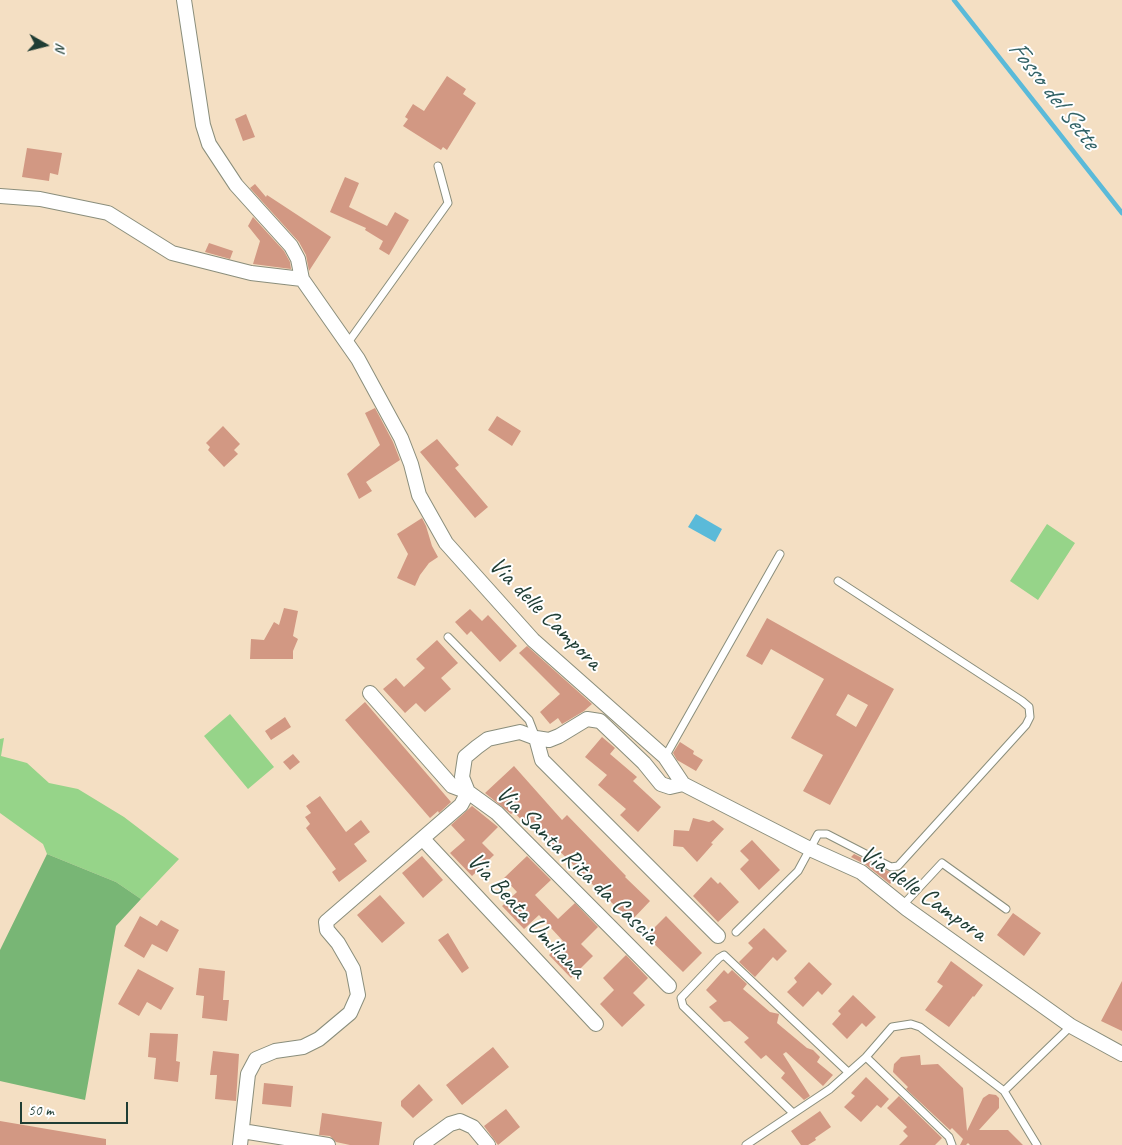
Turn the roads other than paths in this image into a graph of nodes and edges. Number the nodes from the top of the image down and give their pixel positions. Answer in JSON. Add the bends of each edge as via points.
{"nodes":[{"id":1,"x":184,"y":0,"type":"edge"},
{"id":2,"x":438,"y":166,"type":"dead end"},
{"id":3,"x":0,"y":196,"type":"edge"},
{"id":4,"x":302,"y":279,"type":"junction"},
{"id":5,"x":348,"y":344,"type":"junction"},
{"id":6,"x":780,"y":554,"type":"dead end"},
{"id":7,"x":838,"y":581,"type":"dead end"},
{"id":8,"x":448,"y":637,"type":"dead end"},
{"id":9,"x":370,"y":693,"type":"dead end"},
{"id":10,"x":536,"y":738,"type":"junction"},
{"id":11,"x":665,"y":757,"type":"junction"},
{"id":12,"x":684,"y":784,"type":"junction"},
{"id":13,"x":468,"y":792,"type":"junction"},
{"id":14,"x":423,"y":839,"type":"junction"},
{"id":15,"x":810,"y":849,"type":"junction"},
{"id":16,"x":902,"y":906,"type":"junction"},
{"id":17,"x":1006,"y":909,"type":"dead end"},
{"id":18,"x":736,"y":932,"type":"dead end"},
{"id":19,"x":718,"y":936,"type":"dead end"},
{"id":20,"x":668,"y":986,"type":"dead end"},
{"id":21,"x":596,"y":1024,"type":"dead end"},
{"id":22,"x":1071,"y":1026,"type":"junction"},
{"id":23,"x":1122,"y":1054,"type":"edge"},
{"id":24,"x":866,"y":1057,"type":"junction"},
{"id":25,"x":848,"y":1072,"type":"junction"},
{"id":26,"x":1004,"y":1091,"type":"junction"},
{"id":27,"x":793,"y":1113,"type":"junction"},
{"id":28,"x":241,"y":1138,"type":"edge"},
{"id":29,"x":328,"y":1145,"type":"edge"},
{"id":30,"x":421,"y":1145,"type":"edge"},
{"id":31,"x":488,"y":1145,"type":"edge"},
{"id":32,"x":746,"y":1145,"type":"edge"},
{"id":33,"x":952,"y":1145,"type":"edge"},
{"id":34,"x":1037,"y":1145,"type":"edge"}],
"edges":[{"from":1,"to":4,"type":"street","name":"Via delle Campora","via":[[203,125],[210,144],[236,185],[291,246],[298,259]]},
{"from":2,"to":5,"type":"lane","via":[[448,203]]},
{"from":3,"to":4,"type":"street","via":[[40,199],[108,212],[172,252],[251,273]]},
{"from":4,"to":5,"type":"street","name":"Via delle Campora"},
{"from":5,"to":11,"type":"street","name":"Via delle Campora","via":[[401,438],[419,495],[446,543],[533,640]]},
{"from":6,"to":11,"type":"lane"},
{"from":7,"to":15,"type":"lane","via":[[1022,701],[1029,707],[1030,717],[898,866],[891,867],[827,834],[818,834]]},
{"from":8,"to":10,"type":"lane","via":[[529,720]]},
{"from":9,"to":13,"type":"street","name":"Via Santa Rita da Cascia","via":[[452,786]]},
{"from":10,"to":12,"type":"street","via":[[549,740],[587,719],[600,721],[661,784],[670,787]]},
{"from":10,"to":13,"type":"street","via":[[520,732],[488,739],[477,747],[466,757],[462,777]]},
{"from":10,"to":19,"type":"street","via":[[542,760]]},
{"from":11,"to":12,"type":"street","name":"Via delle Campora"},
{"from":12,"to":15,"type":"street","name":"Via delle Campora"},
{"from":13,"to":14,"type":"street","via":[[461,805]]},
{"from":13,"to":20,"type":"street","name":"Via Santa Rita da Cascia","via":[[497,812]]},
{"from":14,"to":21,"type":"street","name":"Via Beata Umiliana"},
{"from":14,"to":28,"type":"street","via":[[326,922],[326,930],[353,969],[358,995],[350,1013],[319,1039],[303,1047],[275,1051],[256,1059],[248,1074]]},
{"from":15,"to":16,"type":"street","name":"Via delle Campora","via":[[861,872]]},
{"from":15,"to":18,"type":"lane","via":[[798,871]]},
{"from":16,"to":17,"type":"lane","via":[[942,864]]},
{"from":16,"to":22,"type":"street","name":"Via delle Campora"},
{"from":22,"to":23,"type":"street","name":"Via delle Campora"},
{"from":22,"to":26,"type":"lane"},
{"from":24,"to":25,"type":"lane"},
{"from":24,"to":26,"type":"lane","via":[[892,1027],[911,1024],[920,1027]]},
{"from":24,"to":33,"type":"lane","via":[[949,1137]]},
{"from":25,"to":27,"type":"lane","via":[[830,1089]]},
{"from":25,"to":27,"type":"lane","via":[[724,955],[719,958],[681,998],[683,1006]]},
{"from":26,"to":34,"type":"lane"},
{"from":27,"to":32,"type":"lane"},
{"from":28,"to":29,"type":"street"},
{"from":30,"to":31,"type":"street","via":[[450,1124],[460,1121],[473,1127]]}]}
